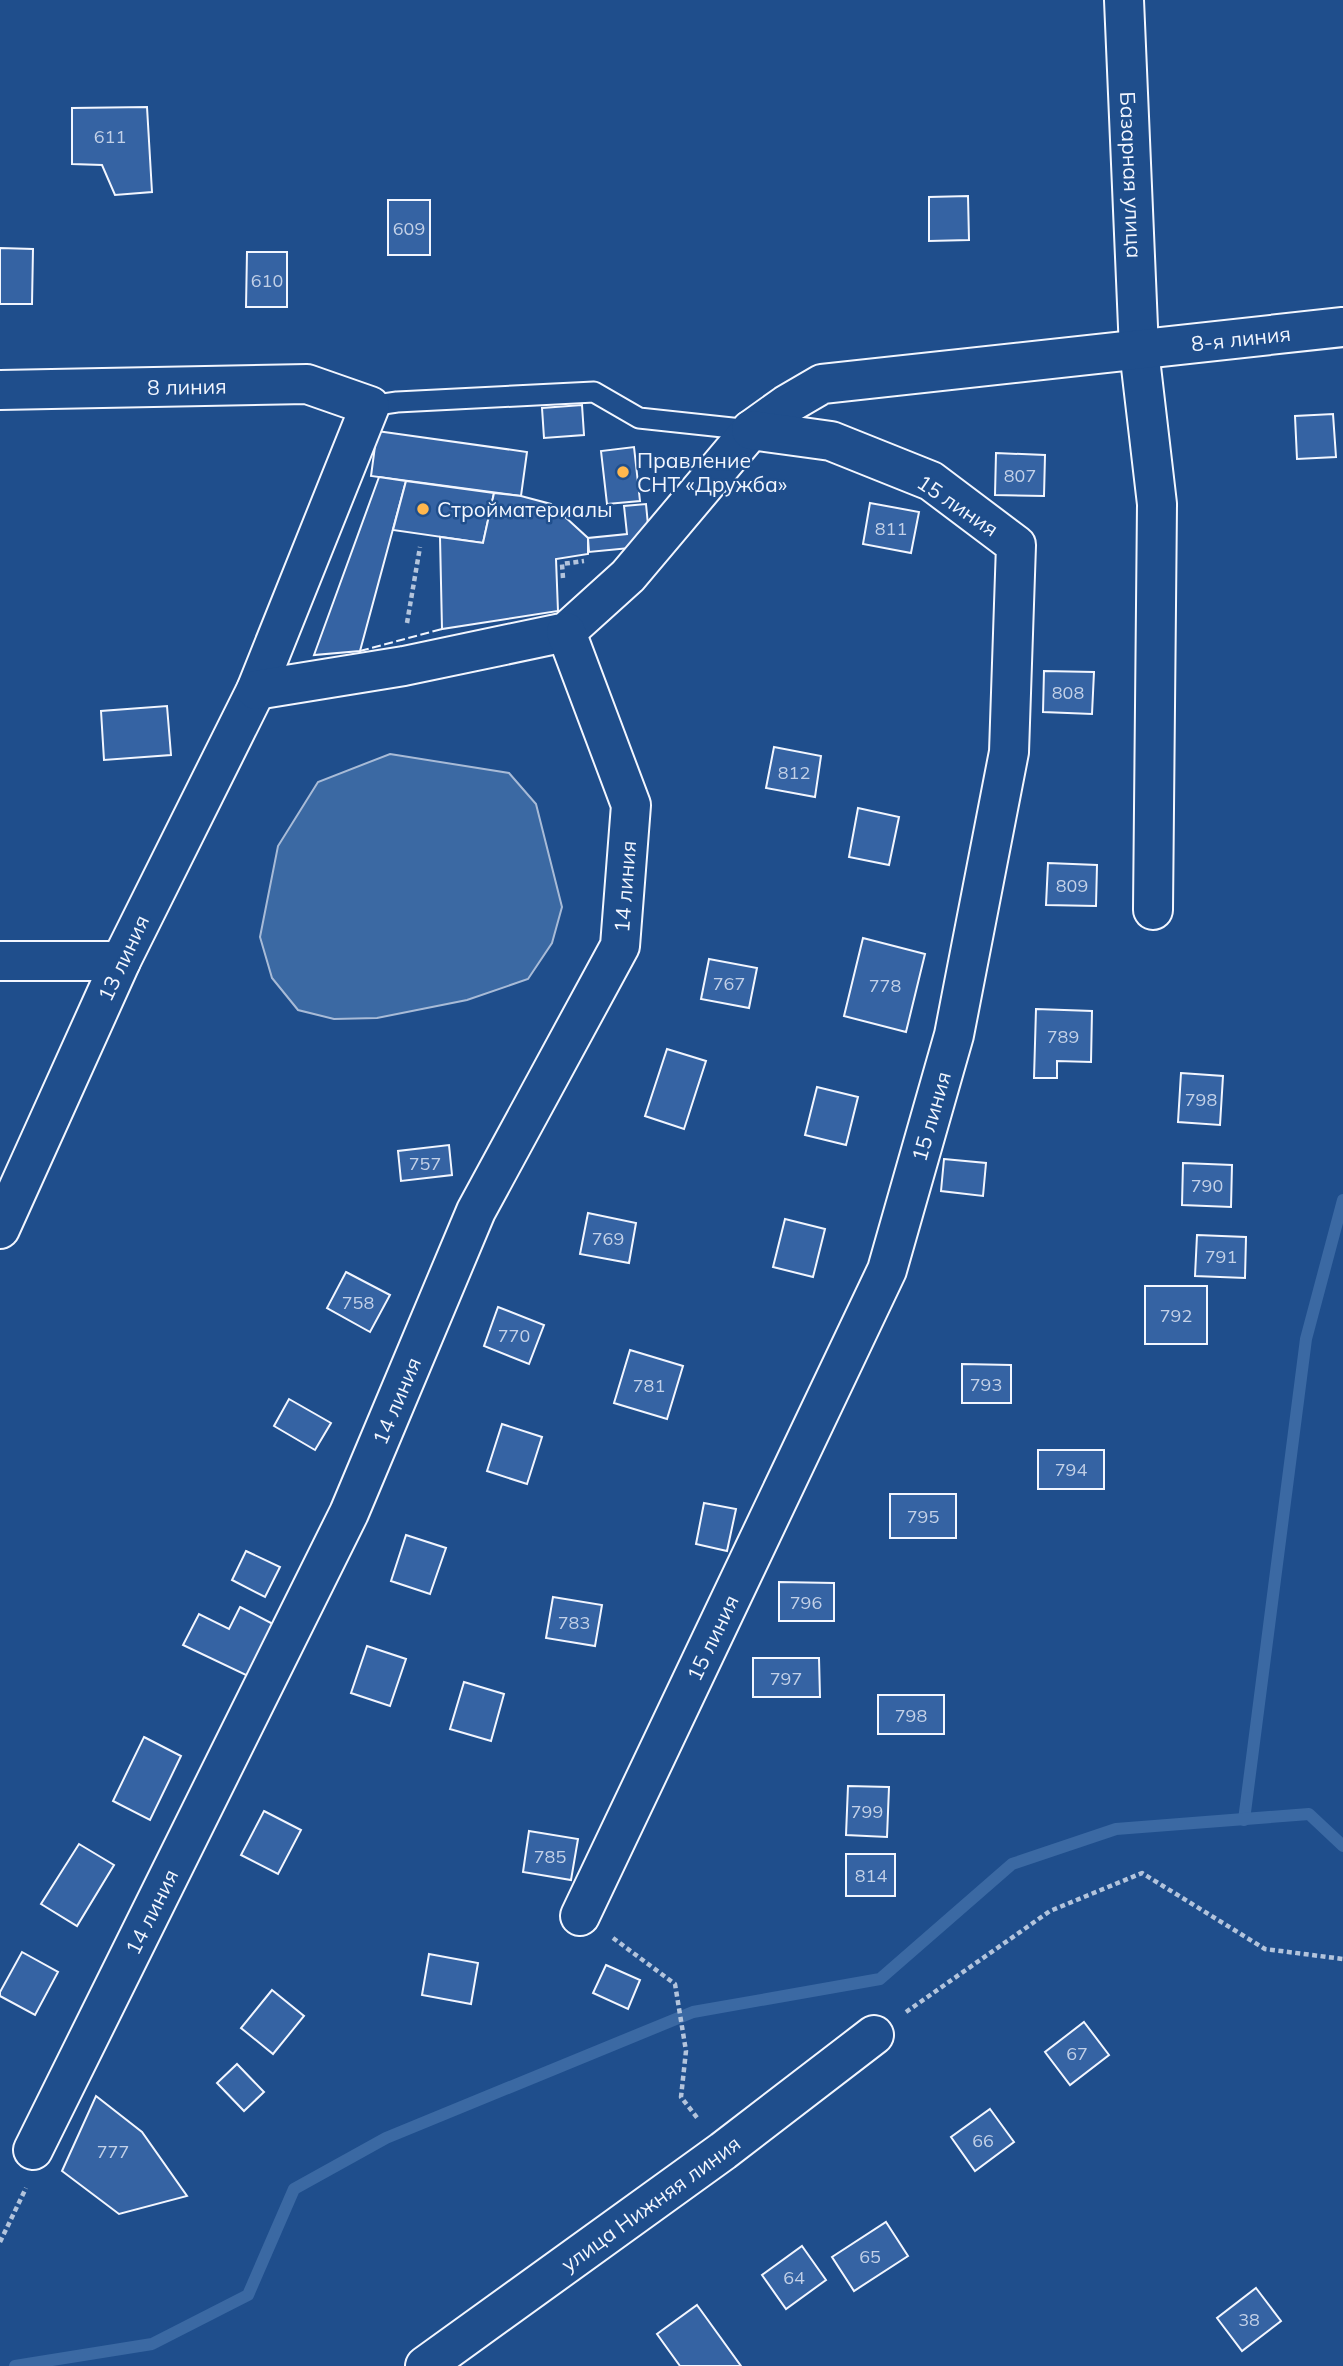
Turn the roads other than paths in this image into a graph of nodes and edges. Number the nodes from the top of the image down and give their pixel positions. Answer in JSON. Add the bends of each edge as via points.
{"nodes":[{"id":1,"x":1124,"y":0,"type":"edge"},
{"id":2,"x":1343,"y":327,"type":"edge"},
{"id":3,"x":1139,"y":350,"type":"junction"},
{"id":4,"x":0,"y":390,"type":"edge"},
{"id":5,"x":370,"y":406,"type":"junction"},
{"id":6,"x":751,"y":430,"type":"junction"},
{"id":7,"x":566,"y":632,"type":"junction"},
{"id":8,"x":256,"y":690,"type":"junction"},
{"id":9,"x":1153,"y":910,"type":"dead end"},
{"id":10,"x":0,"y":961,"type":"edge"},
{"id":11,"x":121,"y":961,"type":"junction"},
{"id":12,"x":0,"y":1229,"type":"edge"},
{"id":13,"x":580,"y":1916,"type":"dead end"},
{"id":14,"x":874,"y":2035,"type":"road end"},
{"id":15,"x":33,"y":2150,"type":"road end"},
{"id":16,"x":425,"y":2366,"type":"edge"}],
"edges":[{"from":1,"to":3,"type":"street","name":"Базарная улица"},
{"from":2,"to":3,"type":"street","name":"8-я линия"},
{"from":3,"to":6,"type":"street","name":"8-я линия","via":[[822,384]]},
{"from":3,"to":9,"type":"street","name":"Базарная улица","via":[[1157,504]]},
{"from":4,"to":5,"type":"street","name":"8 линия","via":[[307,384]]},
{"from":5,"to":6,"type":"lane","via":[[594,392],[639,418]]},
{"from":5,"to":8,"type":"street","name":"13 линия"},
{"from":6,"to":7,"type":"street","name":"8-я линия","via":[[628,576]]},
{"from":6,"to":13,"type":"street","name":"15 линия","via":[[831,441],[931,481],[1016,545],[1009,752],[954,1035],[887,1269]]},
{"from":7,"to":8,"type":"street","via":[[404,666]]},
{"from":7,"to":15,"type":"street","name":"14 линия","via":[[631,805],[620,946],[476,1211],[349,1513]]},
{"from":8,"to":11,"type":"street","name":"13 линия"},
{"from":10,"to":11,"type":"street"},
{"from":11,"to":12,"type":"street","name":"13 линия"},
{"from":14,"to":16,"type":"street","name":"улица Нижняя линия","via":[[723,2151]]}]}
